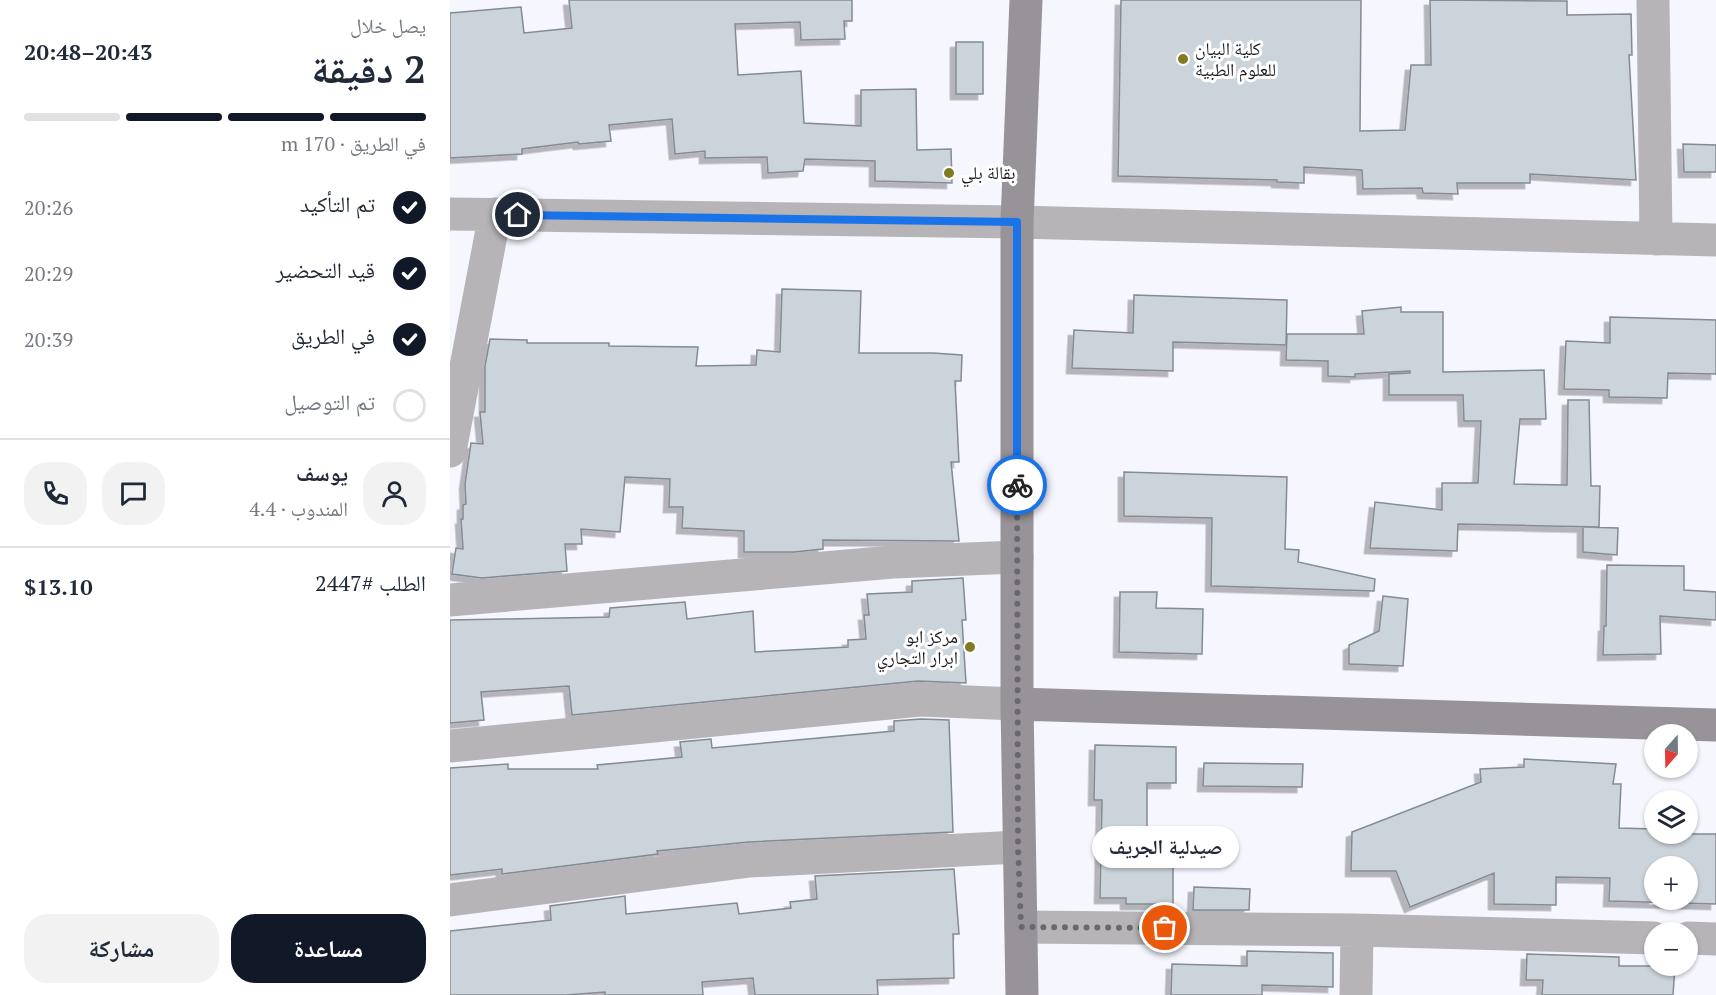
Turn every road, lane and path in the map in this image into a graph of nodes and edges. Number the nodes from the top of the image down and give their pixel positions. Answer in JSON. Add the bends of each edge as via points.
{"nodes":[{"id":1,"x":1026,"y":0,"type":"edge"},
{"id":2,"x":1653,"y":0,"type":"edge"},
{"id":3,"x":450,"y":214,"type":"edge"},
{"id":4,"x":495,"y":214,"type":"junction"},
{"id":5,"x":1017,"y":222,"type":"junction"},
{"id":6,"x":1656,"y":239,"type":"junction"},
{"id":7,"x":1716,"y":240,"type":"edge"},
{"id":8,"x":450,"y":451,"type":"edge"},
{"id":9,"x":1017,"y":557,"type":"junction"},
{"id":10,"x":450,"y":600,"type":"edge"},
{"id":11,"x":1017,"y":704,"type":"junction"},
{"id":12,"x":1716,"y":725,"type":"edge"},
{"id":13,"x":450,"y":746,"type":"edge"},
{"id":14,"x":1018,"y":847,"type":"junction"},
{"id":15,"x":450,"y":900,"type":"edge"},
{"id":16,"x":1021,"y":927,"type":"junction"},
{"id":17,"x":1357,"y":930,"type":"junction"},
{"id":18,"x":1644,"y":938,"type":"edge"},
{"id":19,"x":1698,"y":938,"type":"edge"},
{"id":20,"x":1716,"y":939,"type":"edge"},
{"id":21,"x":1022,"y":995,"type":"edge"},
{"id":22,"x":1356,"y":995,"type":"edge"}],
"edges":[{"from":1,"to":5,"type":"street"},
{"from":2,"to":6,"type":"street"},
{"from":3,"to":4,"type":"street"},
{"from":4,"to":5,"type":"street"},
{"from":4,"to":8,"type":"street"},
{"from":5,"to":6,"type":"street"},
{"from":5,"to":9,"type":"street"},
{"from":6,"to":7,"type":"street"},
{"from":9,"to":10,"type":"street","via":[[893,562]]},
{"from":9,"to":11,"type":"street"},
{"from":11,"to":12,"type":"street"},
{"from":11,"to":13,"type":"street","via":[[920,700]]},
{"from":11,"to":14,"type":"street"},
{"from":14,"to":15,"type":"street","via":[[750,861]]},
{"from":14,"to":16,"type":"street"},
{"from":16,"to":17,"type":"street"},
{"from":16,"to":21,"type":"street"},
{"from":17,"to":18,"type":"street"},
{"from":17,"to":22,"type":"street"},
{"from":19,"to":20,"type":"street"}]}
